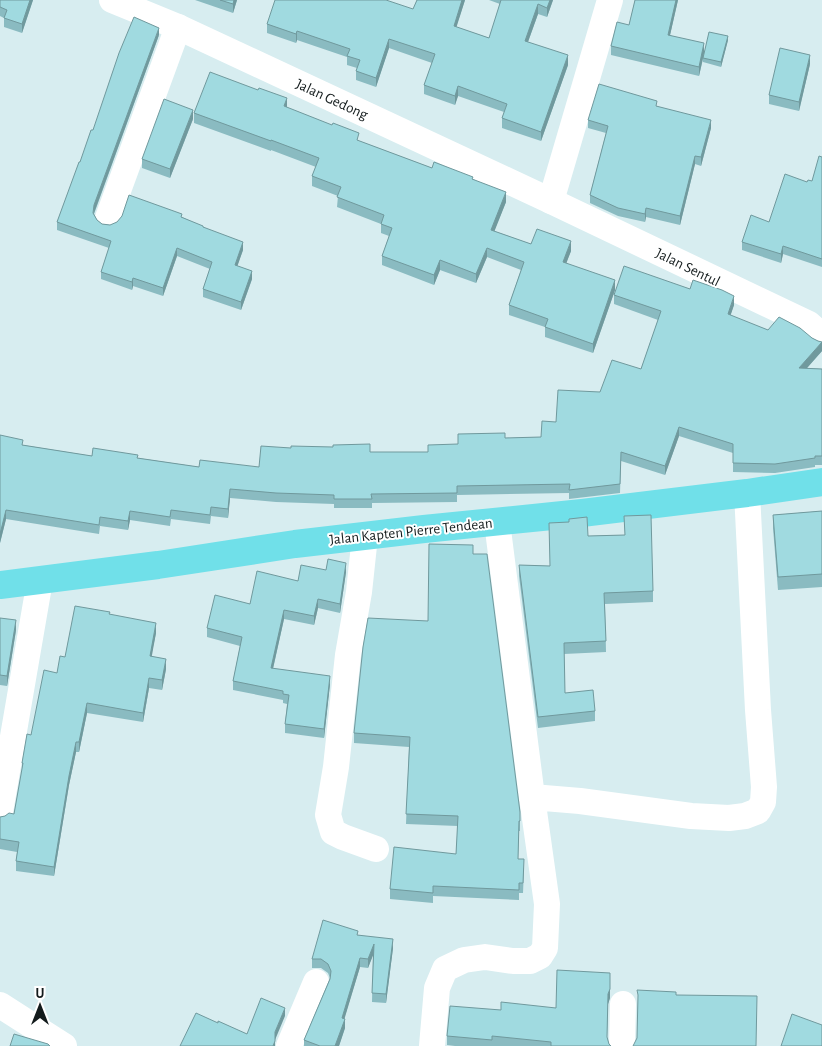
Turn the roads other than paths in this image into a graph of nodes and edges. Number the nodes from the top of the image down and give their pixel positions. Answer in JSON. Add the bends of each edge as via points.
{"nodes":[{"id":1,"x":112,"y":0,"type":"edge"},
{"id":2,"x":610,"y":0,"type":"edge"},
{"id":3,"x":178,"y":27,"type":"junction"},
{"id":4,"x":551,"y":201,"type":"junction"},
{"id":5,"x":108,"y":218,"type":"dead end"},
{"id":6,"x":822,"y":336,"type":"edge"},
{"id":7,"x":822,"y":482,"type":"edge"},
{"id":8,"x":747,"y":493,"type":"junction"},
{"id":9,"x":496,"y":522,"type":"junction"},
{"id":10,"x":366,"y":536,"type":"junction"},
{"id":11,"x":40,"y":580,"type":"junction"},
{"id":12,"x":0,"y":585,"type":"edge"},
{"id":13,"x":532,"y":797,"type":"junction"},
{"id":14,"x":0,"y":812,"type":"edge"},
{"id":15,"x":376,"y":849,"type":"dead end"},
{"id":16,"x":316,"y":982,"type":"dead end"},
{"id":17,"x":623,"y":1004,"type":"dead end"},
{"id":18,"x":0,"y":1005,"type":"edge"},
{"id":19,"x":64,"y":1046,"type":"edge"},
{"id":20,"x":289,"y":1046,"type":"edge"},
{"id":21,"x":432,"y":1046,"type":"edge"},
{"id":22,"x":622,"y":1046,"type":"edge"}],
"edges":[{"from":1,"to":3,"type":"street","name":"Jalan Gedong"},
{"from":2,"to":4,"type":"street"},
{"from":3,"to":4,"type":"street","name":"Jalan Gedong"},
{"from":3,"to":5,"type":"street"},
{"from":4,"to":6,"type":"street","name":"Jalan Sentul","via":[[809,324]]},
{"from":7,"to":8,"type":"main road","name":"Jalan Kapten Pierre Tendean"},
{"from":8,"to":9,"type":"main road","name":"Jalan Kapten Pierre Tendean"},
{"from":8,"to":13,"type":"street","via":[[764,787],[763,802],[758,811],[729,818],[691,816]]},
{"from":9,"to":10,"type":"main road","name":"Jalan Kapten Pierre Tendean"},
{"from":9,"to":13,"type":"street"},
{"from":10,"to":11,"type":"main road","name":"Jalan Kapten Pierre Tendean"},
{"from":10,"to":15,"type":"street","via":[[328,815],[333,832]]},
{"from":11,"to":12,"type":"main road","name":"Jalan Kapten Pierre Tendean"},
{"from":11,"to":14,"type":"street"},
{"from":13,"to":21,"type":"street","via":[[547,904],[545,948],[540,956],[530,961],[485,957],[464,960],[445,970],[437,988]]},
{"from":16,"to":20,"type":"street"},
{"from":17,"to":22,"type":"street"},
{"from":18,"to":19,"type":"street"}]}
